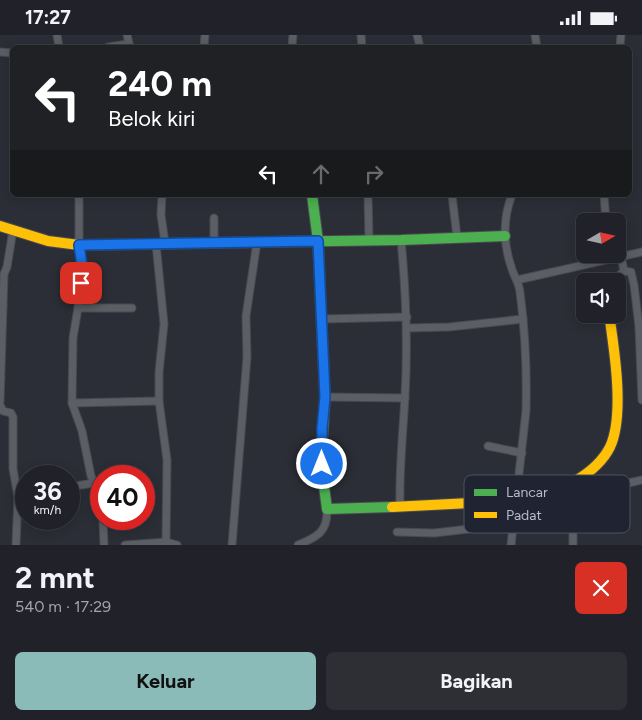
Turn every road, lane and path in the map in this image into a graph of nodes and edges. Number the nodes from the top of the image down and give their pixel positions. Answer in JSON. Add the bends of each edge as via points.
{"nodes":[{"id":1,"x":79,"y":197,"type":"edge"},
{"id":2,"x":162,"y":197,"type":"edge"},
{"id":3,"x":312,"y":197,"type":"edge"},
{"id":4,"x":368,"y":197,"type":"edge"},
{"id":5,"x":452,"y":197,"type":"edge"},
{"id":6,"x":511,"y":197,"type":"edge"},
{"id":7,"x":604,"y":197,"type":"edge"},
{"id":8,"x":605,"y":213,"type":"edge"},
{"id":9,"x":214,"y":218,"type":"dead end"},
{"id":10,"x":0,"y":226,"type":"edge"},
{"id":11,"x":13,"y":231,"type":"junction"},
{"id":12,"x":505,"y":236,"type":"junction"},
{"id":13,"x":457,"y":237,"type":"junction"},
{"id":14,"x":369,"y":239,"type":"junction"},
{"id":15,"x":401,"y":239,"type":"junction"},
{"id":16,"x":214,"y":241,"type":"junction"},
{"id":17,"x":257,"y":241,"type":"junction"},
{"id":18,"x":318,"y":241,"type":"junction"},
{"id":19,"x":160,"y":243,"type":"junction"},
{"id":20,"x":79,"y":245,"type":"junction"},
{"id":21,"x":642,"y":252,"type":"edge"},
{"id":22,"x":626,"y":256,"type":"edge"},
{"id":23,"x":584,"y":263,"type":"edge"},
{"id":24,"x":622,"y":263,"type":"edge"},
{"id":25,"x":624,"y":271,"type":"joint"},
{"id":26,"x":517,"y":280,"type":"junction"},
{"id":27,"x":639,"y":296,"type":"edge"},
{"id":28,"x":1,"y":305,"type":"edge"},
{"id":29,"x":78,"y":308,"type":"junction"},
{"id":30,"x":132,"y":308,"type":"dead end"},
{"id":31,"x":406,"y":317,"type":"junction"},
{"id":32,"x":322,"y":319,"type":"junction"},
{"id":33,"x":523,"y":319,"type":"junction"},
{"id":34,"x":2,"y":323,"type":"edge"},
{"id":35,"x":610,"y":323,"type":"edge"},
{"id":36,"x":640,"y":327,"type":"edge"},
{"id":37,"x":407,"y":328,"type":"junction"},
{"id":38,"x":325,"y":397,"type":"junction"},
{"id":39,"x":405,"y":398,"type":"junction"},
{"id":40,"x":0,"y":401,"type":"edge"},
{"id":41,"x":159,"y":401,"type":"junction"},
{"id":42,"x":642,"y":401,"type":"edge"},
{"id":43,"x":72,"y":403,"type":"junction"},
{"id":44,"x":0,"y":405,"type":"edge"},
{"id":45,"x":488,"y":446,"type":"dead end"},
{"id":46,"x":522,"y":453,"type":"junction"},
{"id":47,"x":90,"y":471,"type":"edge"},
{"id":48,"x":519,"y":475,"type":"edge"},
{"id":49,"x":582,"y":475,"type":"edge"},
{"id":50,"x":15,"y":479,"type":"edge"},
{"id":51,"x":464,"y":504,"type":"edge"},
{"id":52,"x":400,"y":506,"type":"junction"},
{"id":53,"x":327,"y":509,"type":"junction"},
{"id":54,"x":17,"y":530,"type":"edge"},
{"id":55,"x":103,"y":530,"type":"edge"},
{"id":56,"x":464,"y":530,"type":"edge"},
{"id":57,"x":397,"y":532,"type":"dead end"},
{"id":58,"x":166,"y":542,"type":"junction"},
{"id":59,"x":16,"y":545,"type":"edge"},
{"id":60,"x":104,"y":545,"type":"edge"},
{"id":61,"x":125,"y":545,"type":"edge"},
{"id":62,"x":177,"y":545,"type":"edge"},
{"id":63,"x":232,"y":545,"type":"edge"},
{"id":64,"x":298,"y":545,"type":"edge"}],
"edges":[{"from":1,"to":20,"type":"street"},
{"from":2,"to":19,"type":"street"},
{"from":3,"to":18,"type":"street"},
{"from":4,"to":14,"type":"street"},
{"from":5,"to":13,"type":"street"},
{"from":6,"to":12,"type":"street","via":[[505,219]]},
{"from":7,"to":8,"type":"street"},
{"from":9,"to":16,"type":"street"},
{"from":10,"to":11,"type":"street"},
{"from":11,"to":20,"type":"street"},
{"from":11,"to":28,"type":"street"},
{"from":12,"to":13,"type":"street"},
{"from":12,"to":26,"type":"street","via":[[508,257]]},
{"from":13,"to":15,"type":"street"},
{"from":14,"to":15,"type":"street"},
{"from":14,"to":18,"type":"street"},
{"from":15,"to":31,"type":"street"},
{"from":16,"to":17,"type":"street"},
{"from":16,"to":19,"type":"street"},
{"from":17,"to":18,"type":"street"},
{"from":17,"to":63,"type":"street","via":[[246,316],[247,357]]},
{"from":18,"to":32,"type":"street"},
{"from":19,"to":20,"type":"street"},
{"from":19,"to":41,"type":"street","via":[[164,323]]},
{"from":20,"to":29,"type":"street","via":[[82,265]]},
{"from":21,"to":22,"type":"street"},
{"from":23,"to":26,"type":"street"},
{"from":24,"to":25,"type":"street"},
{"from":25,"to":27,"type":"street","via":[[631,272]]},
{"from":26,"to":33,"type":"street"},
{"from":27,"to":36,"type":"street"},
{"from":28,"to":34,"type":"street"},
{"from":29,"to":30,"type":"street"},
{"from":29,"to":43,"type":"street","via":[[73,338]]},
{"from":31,"to":32,"type":"street"},
{"from":31,"to":37,"type":"street"},
{"from":32,"to":38,"type":"street"},
{"from":33,"to":37,"type":"street"},
{"from":33,"to":46,"type":"street","via":[[526,392]]},
{"from":34,"to":40,"type":"street"},
{"from":35,"to":49,"type":"street","via":[[616,430],[600,461]]},
{"from":36,"to":42,"type":"street"},
{"from":37,"to":39,"type":"street"},
{"from":38,"to":39,"type":"street"},
{"from":38,"to":53,"type":"street","via":[[322,464]]},
{"from":39,"to":52,"type":"street","via":[[399,471]]},
{"from":41,"to":43,"type":"street"},
{"from":41,"to":58,"type":"street","via":[[168,460]]},
{"from":43,"to":47,"type":"street","via":[[82,431]]},
{"from":44,"to":50,"type":"street","via":[[13,417]]},
{"from":45,"to":46,"type":"street"},
{"from":46,"to":48,"type":"street"},
{"from":51,"to":52,"type":"street"},
{"from":52,"to":53,"type":"street"},
{"from":53,"to":64,"type":"street","via":[[326,525],[318,535]]},
{"from":54,"to":59,"type":"street"},
{"from":55,"to":60,"type":"street"},
{"from":56,"to":57,"type":"street"},
{"from":58,"to":61,"type":"street"},
{"from":58,"to":62,"type":"street"}]}
